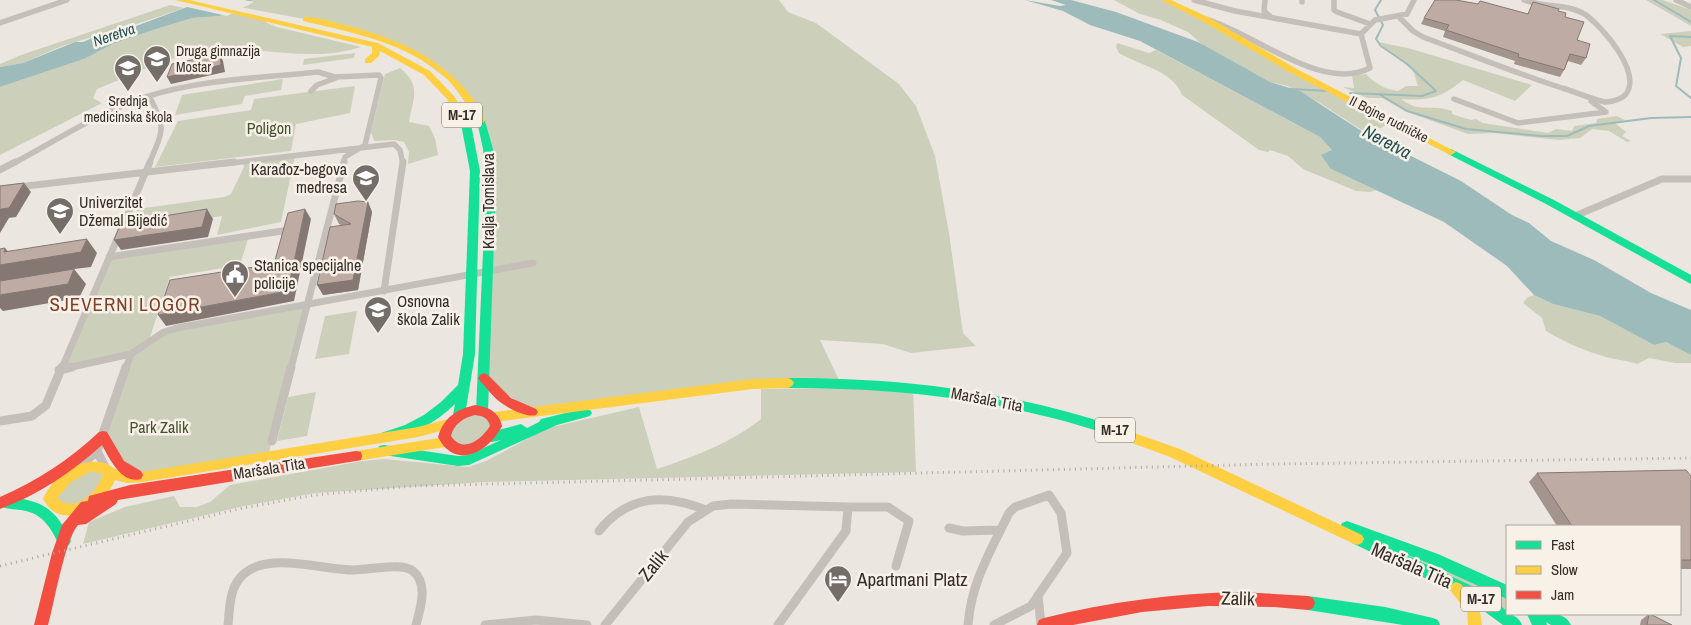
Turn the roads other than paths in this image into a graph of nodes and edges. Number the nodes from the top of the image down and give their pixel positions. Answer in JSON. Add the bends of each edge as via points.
{"nodes":[{"id":1,"x":67,"y":0,"type":"edge"},
{"id":2,"x":179,"y":0,"type":"edge"},
{"id":3,"x":207,"y":0,"type":"edge"},
{"id":4,"x":1165,"y":0,"type":"edge"},
{"id":5,"x":1194,"y":0,"type":"edge"},
{"id":6,"x":1265,"y":0,"type":"edge"},
{"id":7,"x":1334,"y":0,"type":"edge"},
{"id":8,"x":1414,"y":0,"type":"edge"},
{"id":9,"x":1524,"y":0,"type":"edge"},
{"id":10,"x":1676,"y":0,"type":"edge"},
{"id":11,"x":1201,"y":1,"type":"edge"},
{"id":12,"x":1691,"y":6,"type":"edge"},
{"id":13,"x":266,"y":15,"type":"junction"},
{"id":14,"x":1399,"y":17,"type":"junction"},
{"id":15,"x":1274,"y":18,"type":"junction"},
{"id":16,"x":1204,"y":19,"type":"junction"},
{"id":17,"x":0,"y":23,"type":"edge"},
{"id":18,"x":1370,"y":24,"type":"junction"},
{"id":19,"x":1360,"y":34,"type":"junction"},
{"id":20,"x":376,"y":46,"type":"junction"},
{"id":21,"x":368,"y":61,"type":"dead end"},
{"id":22,"x":343,"y":77,"type":"junction"},
{"id":23,"x":311,"y":91,"type":"dead end"},
{"id":24,"x":1575,"y":92,"type":"junction"},
{"id":25,"x":149,"y":96,"type":"junction"},
{"id":26,"x":1454,"y":99,"type":"dead end"},
{"id":27,"x":365,"y":145,"type":"junction"},
{"id":28,"x":0,"y":170,"type":"edge"},
{"id":29,"x":146,"y":172,"type":"junction"},
{"id":30,"x":1691,"y":179,"type":"edge"},
{"id":31,"x":0,"y":189,"type":"edge"},
{"id":32,"x":1575,"y":216,"type":"junction"},
{"id":33,"x":282,"y":231,"type":"edge"},
{"id":34,"x":109,"y":257,"type":"junction"},
{"id":35,"x":533,"y":263,"type":"dead end"},
{"id":36,"x":488,"y":271,"type":"junction"},
{"id":37,"x":471,"y":274,"type":"junction"},
{"id":38,"x":1691,"y":280,"type":"edge"},
{"id":39,"x":384,"y":291,"type":"junction"},
{"id":40,"x":308,"y":304,"type":"junction"},
{"id":41,"x":131,"y":354,"type":"junction"},
{"id":42,"x":59,"y":370,"type":"junction"},
{"id":43,"x":484,"y":378,"type":"junction"},
{"id":44,"x":464,"y":385,"type":"junction"},
{"id":45,"x":652,"y":397,"type":"junction"},
{"id":46,"x":482,"y":410,"type":"junction"},
{"id":47,"x":534,"y":413,"type":"junction"},
{"id":48,"x":459,"y":415,"type":"junction"},
{"id":49,"x":494,"y":417,"type":"junction"},
{"id":50,"x":0,"y":421,"type":"edge"},
{"id":51,"x":552,"y":422,"type":"junction"},
{"id":52,"x":448,"y":424,"type":"junction"},
{"id":53,"x":102,"y":436,"type":"junction"},
{"id":54,"x":386,"y":437,"type":"junction"},
{"id":55,"x":492,"y":437,"type":"junction"},
{"id":56,"x":272,"y":441,"type":"dead end"},
{"id":57,"x":445,"y":442,"type":"junction"},
{"id":58,"x":384,"y":450,"type":"junction"},
{"id":59,"x":97,"y":451,"type":"junction"},
{"id":60,"x":108,"y":471,"type":"junction"},
{"id":61,"x":68,"y":476,"type":"junction"},
{"id":62,"x":142,"y":477,"type":"junction"},
{"id":63,"x":135,"y":490,"type":"junction"},
{"id":64,"x":19,"y":499,"type":"junction"},
{"id":65,"x":0,"y":502,"type":"edge"},
{"id":66,"x":92,"y":502,"type":"junction"},
{"id":67,"x":52,"y":505,"type":"junction"},
{"id":68,"x":848,"y":507,"type":"junction"},
{"id":69,"x":64,"y":510,"type":"junction"},
{"id":70,"x":706,"y":510,"type":"junction"},
{"id":71,"x":1304,"y":512,"type":"junction"},
{"id":72,"x":69,"y":525,"type":"junction"},
{"id":73,"x":949,"y":528,"type":"dead end"},
{"id":74,"x":1000,"y":530,"type":"junction"},
{"id":75,"x":599,"y":531,"type":"dead end"},
{"id":76,"x":64,"y":541,"type":"junction"},
{"id":77,"x":896,"y":566,"type":"dead end"},
{"id":78,"x":1443,"y":578,"type":"junction"},
{"id":79,"x":1506,"y":592,"type":"edge"},
{"id":80,"x":1038,"y":594,"type":"junction"},
{"id":81,"x":1548,"y":615,"type":"edge"},
{"id":82,"x":41,"y":625,"type":"edge"},
{"id":83,"x":228,"y":625,"type":"edge"},
{"id":84,"x":416,"y":625,"type":"edge"},
{"id":85,"x":485,"y":625,"type":"edge"},
{"id":86,"x":587,"y":625,"type":"edge"},
{"id":87,"x":605,"y":625,"type":"edge"},
{"id":88,"x":778,"y":625,"type":"edge"},
{"id":89,"x":968,"y":625,"type":"edge"},
{"id":90,"x":994,"y":625,"type":"edge"},
{"id":91,"x":1043,"y":625,"type":"edge"},
{"id":92,"x":1433,"y":625,"type":"edge"},
{"id":93,"x":1475,"y":625,"type":"edge"},
{"id":94,"x":1515,"y":625,"type":"edge"},
{"id":95,"x":1564,"y":625,"type":"edge"}],
"edges":[{"from":1,"to":17,"type":"street"},
{"from":2,"to":13,"type":"main road","number":"M-17"},
{"from":3,"to":13,"type":"main road","number":"M-17"},
{"from":4,"to":16,"type":"main road","name":"II Bojne rudničke"},
{"from":5,"to":11,"type":"street"},
{"from":6,"to":15,"type":"street","via":[[1266,14]]},
{"from":7,"to":18,"type":"street","via":[[1334,10]]},
{"from":8,"to":14,"type":"street","via":[[1407,14]]},
{"from":9,"to":24,"type":"street","via":[[1584,14],[1624,60],[1630,74],[1630,89],[1626,96],[1607,102]]},
{"from":10,"to":12,"type":"street"},
{"from":11,"to":15,"type":"street","via":[[1231,11]]},
{"from":13,"to":20,"type":"main road","name":"Kralja Tomislava","number":"M-17"},
{"from":13,"to":36,"type":"main road","name":"Kralja Tomislava","number":"M-17","via":[[344,27],[389,39],[431,63],[466,95],[481,120],[488,148]]},
{"from":14,"to":18,"type":"street","via":[[1381,18]]},
{"from":14,"to":24,"type":"street","via":[[1413,32],[1423,37]]},
{"from":15,"to":19,"type":"street"},
{"from":16,"to":19,"type":"street","name":"II Bojne rudničke","via":[[1223,24],[1294,63],[1331,72],[1360,73],[1370,68]]},
{"from":16,"to":32,"type":"main road","name":"II Bojne rudničke","via":[[1292,70]]},
{"from":18,"to":19,"type":"street"},
{"from":20,"to":21,"type":"main road","via":[[376,54]]},
{"from":20,"to":37,"type":"main road","name":"Kralja Tomislava","number":"M-17","via":[[427,73],[445,89],[468,126],[475,170]]},
{"from":22,"to":23,"type":"street","via":[[324,81]]},
{"from":22,"to":25,"type":"street","via":[[318,72]]},
{"from":22,"to":27,"type":"street","via":[[374,74],[381,78]]},
{"from":24,"to":26,"type":"street","via":[[1606,112],[1518,122]]},
{"from":25,"to":28,"type":"street","via":[[117,109]]},
{"from":25,"to":29,"type":"street","via":[[162,120],[160,138]]},
{"from":27,"to":29,"type":"street"},
{"from":27,"to":39,"type":"street","via":[[397,144],[404,166]]},
{"from":27,"to":40,"type":"street","via":[[345,158]]},
{"from":29,"to":31,"type":"street"},
{"from":29,"to":34,"type":"street"},
{"from":30,"to":32,"type":"street","via":[[1650,183]]},
{"from":32,"to":38,"type":"main road","name":"II Bojne rudničke"},
{"from":33,"to":34,"type":"street"},
{"from":34,"to":42,"type":"street"},
{"from":35,"to":36,"type":"street"},
{"from":36,"to":37,"type":"street"},
{"from":36,"to":43,"type":"main road","name":"Kralja Tomislava","number":"M-17"},
{"from":37,"to":39,"type":"street"},
{"from":37,"to":44,"type":"main road","name":"Kralja Tomislava","number":"M-17"},
{"from":39,"to":40,"type":"street"},
{"from":40,"to":41,"type":"street","via":[[170,330],[148,340]]},
{"from":40,"to":56,"type":"street"},
{"from":41,"to":42,"type":"street"},
{"from":41,"to":53,"type":"street"},
{"from":42,"to":50,"type":"street","via":[[46,405],[32,416]]},
{"from":43,"to":46,"type":"main road","name":"Kralja Tomislava","number":"M-17"},
{"from":43,"to":47,"type":"main road","via":[[507,401]]},
{"from":44,"to":48,"type":"main road","name":"Kralja Tomislava","number":"M-17"},
{"from":44,"to":54,"type":"main road","via":[[434,419]]},
{"from":45,"to":47,"type":"main road","name":"Maršala Tita","number":"M-17"},
{"from":45,"to":51,"type":"main road","name":"Maršala Tita","number":"M-17"},
{"from":45,"to":71,"type":"main road","name":"Maršala Tita","number":"M-17","via":[[753,384],[840,382],[915,386],[978,396],[1072,417],[1147,441]]},
{"from":46,"to":48,"type":"main road"},
{"from":46,"to":49,"type":"main road"},
{"from":47,"to":49,"type":"main road","name":"Maršala Tita","number":"M-17"},
{"from":48,"to":52,"type":"main road"},
{"from":49,"to":55,"type":"main road","via":[[496,426]]},
{"from":51,"to":55,"type":"main road","name":"Maršala Tita","number":"M-17"},
{"from":51,"to":58,"type":"main road","via":[[469,460]]},
{"from":52,"to":54,"type":"main road","name":"Maršala Tita"},
{"from":52,"to":57,"type":"main road"},
{"from":53,"to":59,"type":"street"},
{"from":53,"to":62,"type":"main road","via":[[119,467],[126,473]]},
{"from":53,"to":65,"type":"main road","via":[[70,468],[55,478]]},
{"from":54,"to":62,"type":"main road","name":"Maršala Tita"},
{"from":55,"to":57,"type":"main road","number":"M-17","via":[[479,447],[462,451]]},
{"from":57,"to":58,"type":"main road","name":"Maršala Tita"},
{"from":58,"to":63,"type":"main road","name":"Maršala Tita"},
{"from":59,"to":60,"type":"street"},
{"from":59,"to":61,"type":"street"},
{"from":60,"to":61,"type":"main road","name":"Maršala Tita","via":[[91,466]]},
{"from":60,"to":62,"type":"main road","name":"Maršala Tita","via":[[127,478]]},
{"from":60,"to":66,"type":"main road","via":[[108,486]]},
{"from":61,"to":64,"type":"main road"},
{"from":61,"to":67,"type":"main road","via":[[52,493]]},
{"from":63,"to":66,"type":"main road","name":"Maršala Tita"},
{"from":63,"to":76,"type":"main road","via":[[90,513]]},
{"from":64,"to":65,"type":"main road"},
{"from":64,"to":67,"type":"main road","via":[[34,499]]},
{"from":65,"to":76,"type":"main road","via":[[40,507],[52,516]]},
{"from":66,"to":69,"type":"main road","name":"Maršala Tita"},
{"from":66,"to":72,"type":"main road"},
{"from":67,"to":69,"type":"main road"},
{"from":68,"to":70,"type":"street","name":"Zalik","via":[[731,504]]},
{"from":68,"to":77,"type":"street","name":"Zalik","via":[[889,506],[900,511],[909,521]]},
{"from":68,"to":88,"type":"street","via":[[846,531]]},
{"from":69,"to":72,"type":"main road"},
{"from":70,"to":75,"type":"street","via":[[677,500],[649,500],[614,514]]},
{"from":70,"to":87,"type":"street","name":"Zalik","via":[[688,522]]},
{"from":71,"to":78,"type":"main road","name":"Maršala Tita","number":"M-17","via":[[1346,535]]},
{"from":71,"to":79,"type":"main road","name":"Maršala Tita","number":"M-17","via":[[1433,558]]},
{"from":72,"to":76,"type":"main road"},
{"from":73,"to":74,"type":"street"},
{"from":74,"to":80,"type":"street","via":[[1015,507],[1049,495],[1055,498],[1067,553]]},
{"from":74,"to":89,"type":"street","via":[[979,570],[970,596]]},
{"from":76,"to":82,"type":"main road"},
{"from":78,"to":93,"type":"main road","via":[[1473,608],[1477,616]]},
{"from":78,"to":94,"type":"main road","name":"Maršala Tita","number":"M-17","via":[[1471,593]]},
{"from":80,"to":90,"type":"street","via":[[1031,606]]},
{"from":80,"to":91,"type":"street","name":"Zalik"},
{"from":81,"to":95,"type":"main road"},
{"from":83,"to":84,"type":"street","via":[[236,582],[243,574],[254,568],[300,562],[346,570],[405,566],[413,569],[424,593]]},
{"from":85,"to":86,"type":"street","via":[[529,620]]},
{"from":91,"to":92,"type":"main road","name":"Zalik","via":[[1145,602],[1221,597],[1354,608]]}]}
